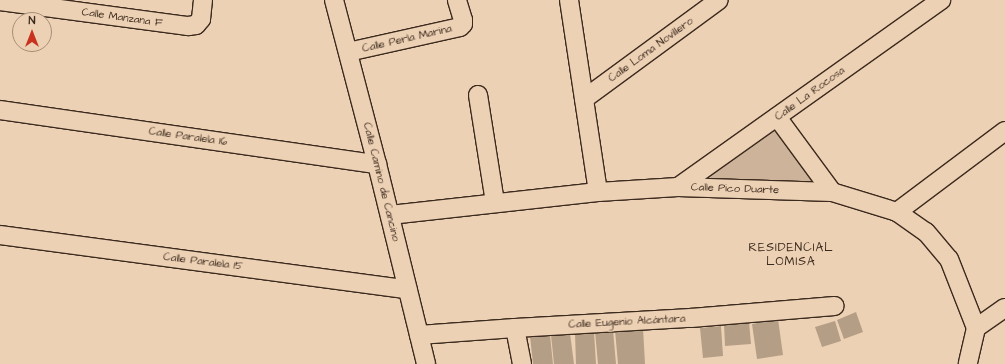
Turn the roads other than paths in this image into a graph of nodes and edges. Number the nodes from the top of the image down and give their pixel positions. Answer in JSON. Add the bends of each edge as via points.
{"nodes":[{"id":1,"x":203,"y":0,"type":"edge"},
{"id":2,"x":334,"y":0,"type":"edge"},
{"id":3,"x":457,"y":0,"type":"edge"},
{"id":4,"x":569,"y":0,"type":"edge"},
{"id":5,"x":719,"y":0,"type":"edge"},
{"id":6,"x":941,"y":0,"type":"edge"},
{"id":7,"x":0,"y":1,"type":"edge"},
{"id":8,"x":348,"y":52,"type":"junction"},
{"id":9,"x":478,"y":95,"type":"dead end"},
{"id":10,"x":584,"y":99,"type":"junction"},
{"id":11,"x":0,"y":110,"type":"edge"},
{"id":12,"x":777,"y":117,"type":"junction"},
{"id":13,"x":1005,"y":131,"type":"edge"},
{"id":14,"x":377,"y":164,"type":"junction"},
{"id":15,"x":678,"y":187,"type":"junction"},
{"id":16,"x":598,"y":192,"type":"junction"},
{"id":17,"x":832,"y":192,"type":"junction"},
{"id":18,"x":495,"y":202,"type":"junction"},
{"id":19,"x":897,"y":212,"type":"junction"},
{"id":20,"x":390,"y":215,"type":"junction"},
{"id":21,"x":0,"y":236,"type":"edge"},
{"id":22,"x":407,"y":289,"type":"junction"},
{"id":23,"x":834,"y":306,"type":"dead end"},
{"id":24,"x":1005,"y":308,"type":"edge"},
{"id":25,"x":515,"y":328,"type":"junction"},
{"id":26,"x":976,"y":328,"type":"junction"},
{"id":27,"x":419,"y":335,"type":"junction"},
{"id":28,"x":426,"y":364,"type":"edge"},
{"id":29,"x":522,"y":364,"type":"edge"},
{"id":30,"x":968,"y":364,"type":"edge"}],
"edges":[{"from":1,"to":7,"type":"street","name":"Calle Manzana F","via":[[201,19],[196,25],[174,25]]},
{"from":2,"to":8,"type":"street","name":"Calle Camino de Cancino"},
{"from":3,"to":8,"type":"street","name":"Calle Perla Marina","via":[[463,20],[460,27]]},
{"from":4,"to":10,"type":"street"},
{"from":5,"to":10,"type":"street","name":"Calle Loma Novillero"},
{"from":6,"to":12,"type":"street","name":"Calle La Rocosa"},
{"from":8,"to":14,"type":"street","name":"Calle Camino de Cancino"},
{"from":9,"to":18,"type":"street"},
{"from":10,"to":16,"type":"street"},
{"from":11,"to":14,"type":"street","name":"Calle Paralela 16"},
{"from":12,"to":15,"type":"street","name":"Calle La Rocosa"},
{"from":12,"to":17,"type":"street"},
{"from":13,"to":19,"type":"street"},
{"from":14,"to":20,"type":"street","name":"Calle Camino de Cancino"},
{"from":15,"to":16,"type":"street","name":"Calle Pico Duarte"},
{"from":15,"to":17,"type":"street","name":"Calle Pico Duarte"},
{"from":16,"to":18,"type":"street","name":"Calle Pico Duarte"},
{"from":17,"to":19,"type":"street","name":"Calle Pico Duarte"},
{"from":18,"to":20,"type":"street","name":"Calle Pico Duarte"},
{"from":19,"to":26,"type":"street","name":"Calle Pico Duarte","via":[[926,232],[949,259]]},
{"from":20,"to":22,"type":"street","name":"Calle Camino de Cancino"},
{"from":21,"to":22,"type":"street","name":"Calle Paralela 15"},
{"from":22,"to":27,"type":"street","name":"Calle Camino de Cancino"},
{"from":23,"to":25,"type":"street","name":"Calle Eugenio Alcántara","via":[[691,318]]},
{"from":24,"to":26,"type":"street"},
{"from":25,"to":27,"type":"street","name":"Calle Eugenio Alcántara"},
{"from":25,"to":29,"type":"street"},
{"from":26,"to":30,"type":"street"},
{"from":27,"to":28,"type":"street","name":"Calle Camino de Cancino"}]}
